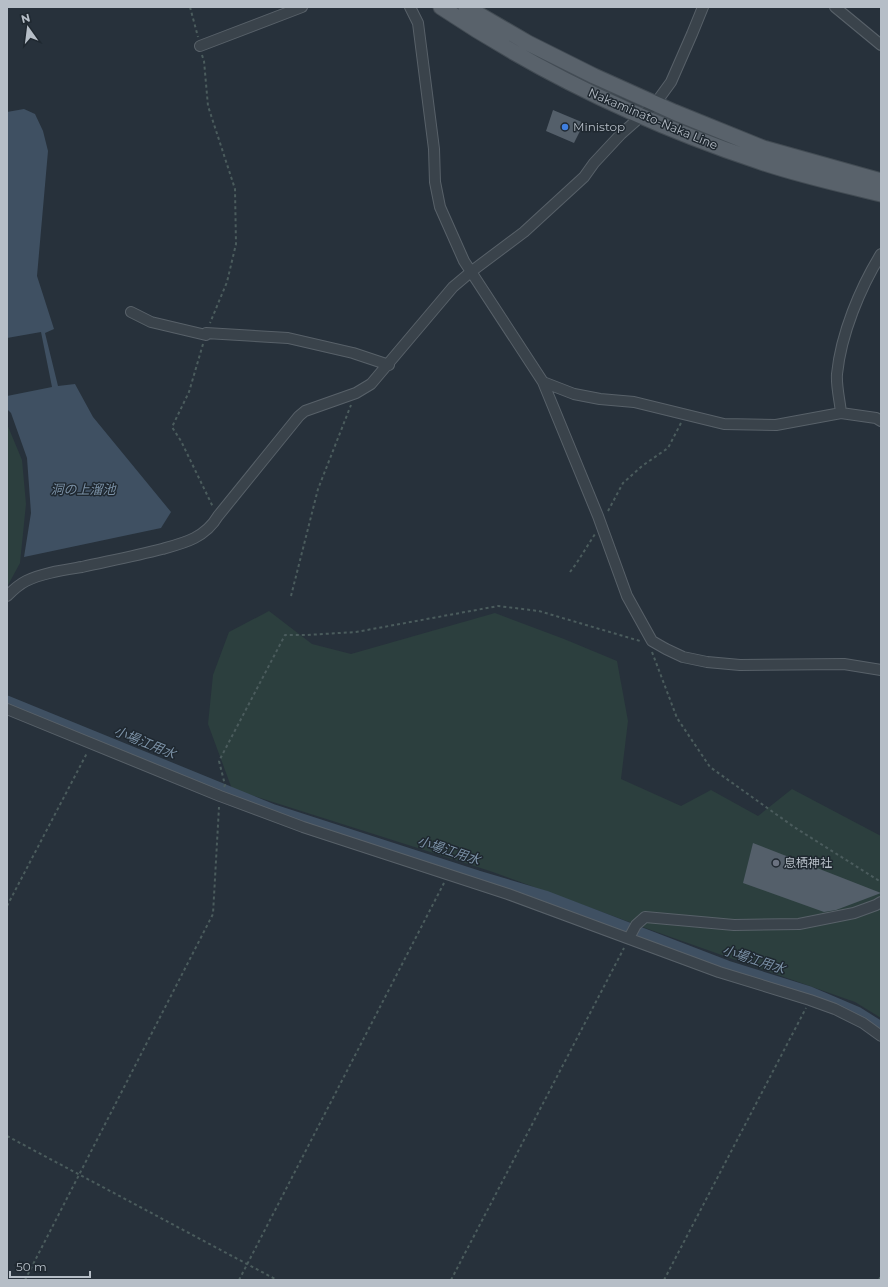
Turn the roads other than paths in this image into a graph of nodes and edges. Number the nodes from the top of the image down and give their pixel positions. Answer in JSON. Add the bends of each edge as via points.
{"nodes":[{"id":1,"x":302,"y":7,"type":"edge"},
{"id":2,"x":410,"y":7,"type":"edge"},
{"id":3,"x":441,"y":7,"type":"edge"},
{"id":4,"x":466,"y":7,"type":"edge"},
{"id":5,"x":703,"y":7,"type":"edge"},
{"id":6,"x":835,"y":7,"type":"edge"},
{"id":7,"x":881,"y":45,"type":"edge"},
{"id":8,"x":200,"y":46,"type":"road end"},
{"id":9,"x":655,"y":104,"type":"junction"},
{"id":10,"x":641,"y":115,"type":"junction"},
{"id":11,"x":881,"y":181,"type":"edge"},
{"id":12,"x":881,"y":194,"type":"edge"},
{"id":13,"x":881,"y":254,"type":"edge"},
{"id":14,"x":472,"y":271,"type":"junction"},
{"id":15,"x":131,"y":312,"type":"dead end"},
{"id":16,"x":389,"y":365,"type":"junction"},
{"id":17,"x":544,"y":382,"type":"junction"},
{"id":18,"x":841,"y":413,"type":"junction"},
{"id":19,"x":881,"y":421,"type":"edge"},
{"id":20,"x":7,"y":596,"type":"edge"},
{"id":21,"x":881,"y":670,"type":"edge"},
{"id":22,"x":7,"y":710,"type":"edge"},
{"id":23,"x":881,"y":902,"type":"edge"},
{"id":24,"x":633,"y":932,"type":"junction"},
{"id":25,"x":881,"y":1036,"type":"edge"}],
"edges":[{"from":1,"to":8,"type":"street"},
{"from":2,"to":14,"type":"street","via":[[418,23],[440,207],[464,261]]},
{"from":3,"to":10,"type":"main road","name":"Nakaminato-Naka Line","via":[[586,91]]},
{"from":4,"to":9,"type":"main road","name":"Nakaminato-Naka Line","via":[[528,43]]},
{"from":5,"to":9,"type":"street","via":[[671,82]]},
{"from":6,"to":7,"type":"street"},
{"from":9,"to":10,"type":"street"},
{"from":9,"to":11,"type":"main road","name":"Nakaminato-Naka Line","via":[[763,148]]},
{"from":10,"to":12,"type":"main road","name":"Nakaminato-Naka Line","via":[[759,161]]},
{"from":10,"to":14,"type":"street","via":[[594,163],[584,177],[524,232]]},
{"from":13,"to":18,"type":"street","via":[[850,320],[840,358],[837,375]]},
{"from":14,"to":16,"type":"street","via":[[434,309]]},
{"from":14,"to":17,"type":"street"},
{"from":15,"to":16,"type":"street","via":[[151,322],[206,334],[288,338],[353,353]]},
{"from":16,"to":20,"type":"street","via":[[371,384],[356,393],[305,411],[299,416],[213,524],[200,536],[184,543],[133,556],[34,578],[15,587]]},
{"from":17,"to":18,"type":"street","via":[[574,394],[634,402],[724,424],[776,425]]},
{"from":17,"to":21,"type":"street","via":[[627,596],[650,642],[683,657],[707,662],[740,665],[844,664]]},
{"from":18,"to":19,"type":"street"},
{"from":22,"to":24,"type":"street","via":[[303,827]]},
{"from":23,"to":24,"type":"street","via":[[854,913],[799,924],[734,925],[645,917]]},
{"from":24,"to":25,"type":"street","via":[[719,972],[810,1000],[842,1013]]}]}
